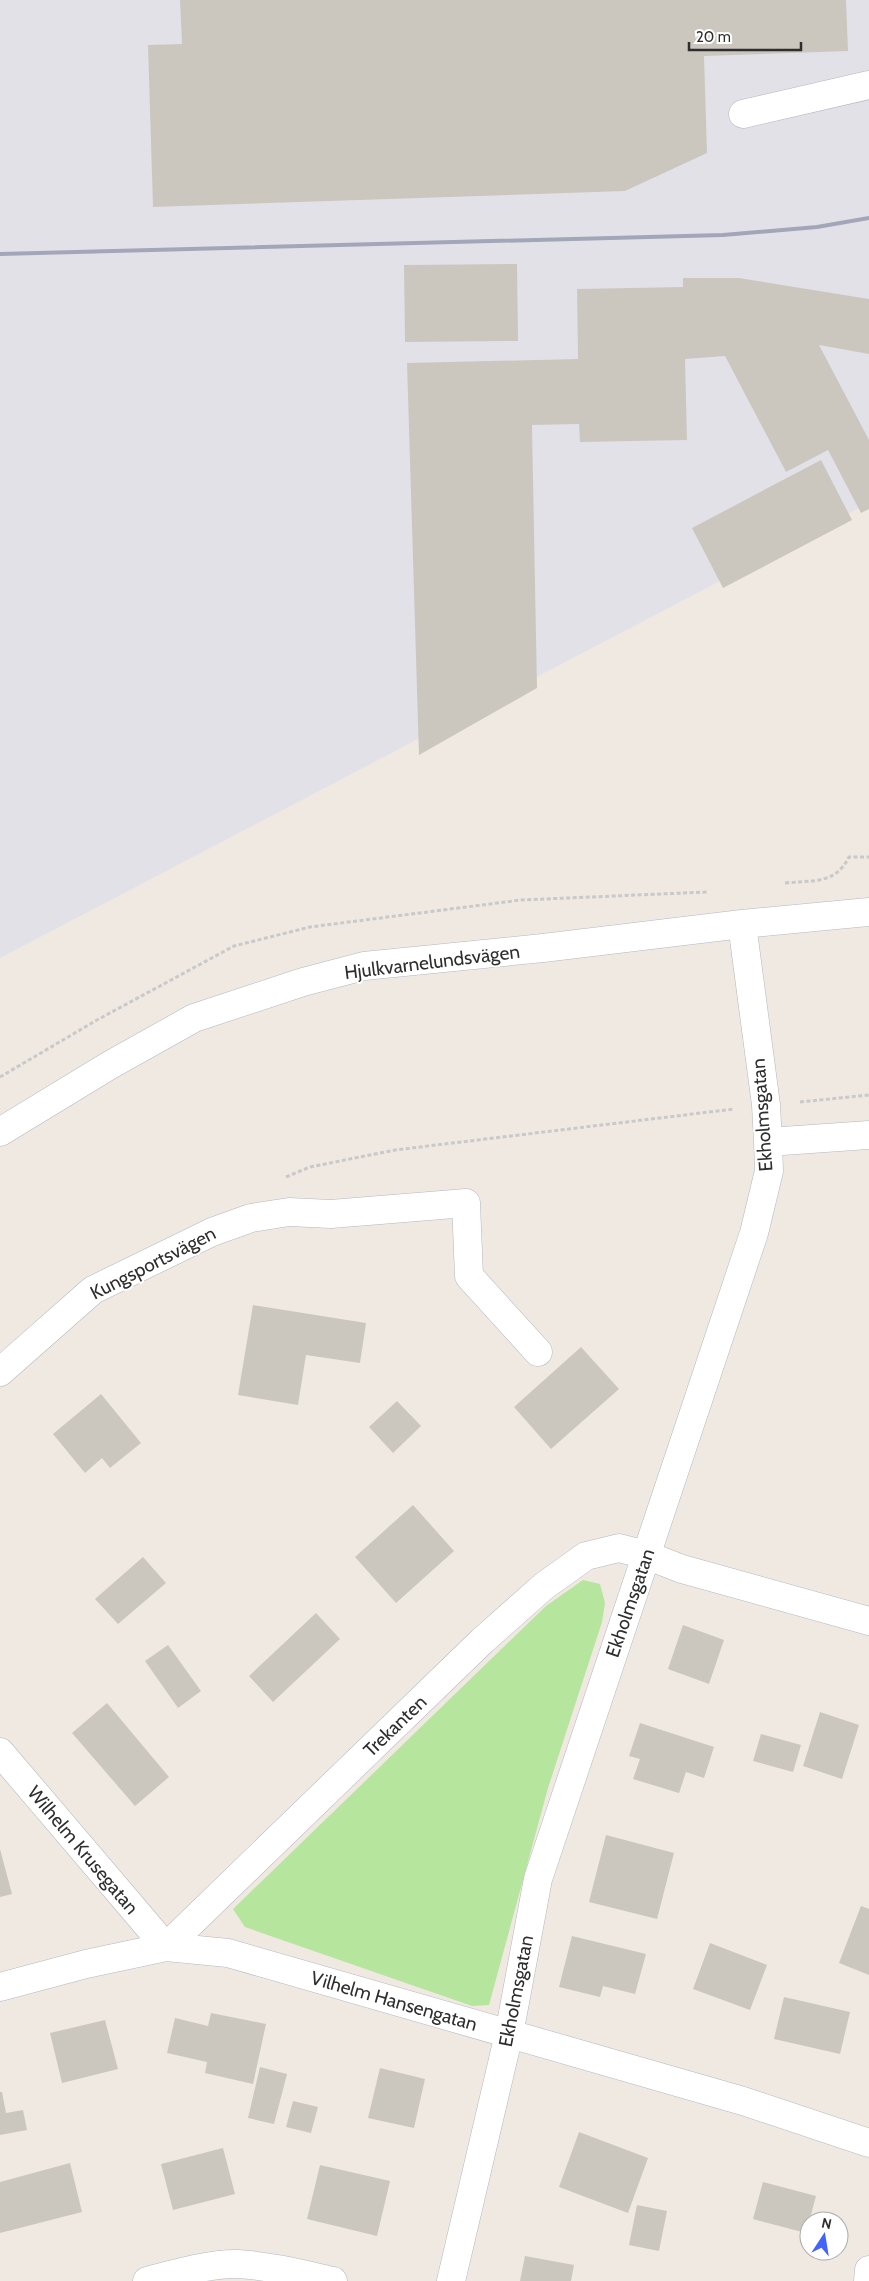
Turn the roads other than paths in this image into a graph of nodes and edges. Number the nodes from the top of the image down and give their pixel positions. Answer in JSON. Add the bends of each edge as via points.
{"nodes":[{"id":1,"x":869,"y":85,"type":"edge"},
{"id":2,"x":743,"y":114,"type":"dead end"},
{"id":3,"x":869,"y":912,"type":"edge"},
{"id":4,"x":742,"y":924,"type":"junction"},
{"id":5,"x":0,"y":1132,"type":"edge"},
{"id":6,"x":869,"y":1136,"type":"edge"},
{"id":7,"x":768,"y":1142,"type":"junction"},
{"id":8,"x":538,"y":1352,"type":"dead end"},
{"id":9,"x":0,"y":1372,"type":"edge"},
{"id":10,"x":646,"y":1555,"type":"junction"},
{"id":11,"x":869,"y":1621,"type":"edge"},
{"id":12,"x":0,"y":1752,"type":"edge"},
{"id":13,"x":166,"y":1947,"type":"junction"},
{"id":14,"x":0,"y":1987,"type":"edge"},
{"id":15,"x":509,"y":2034,"type":"junction"},
{"id":16,"x":869,"y":2143,"type":"edge"},
{"id":17,"x":869,"y":2270,"type":"edge"},
{"id":18,"x":147,"y":2281,"type":"edge"},
{"id":19,"x":333,"y":2281,"type":"edge"},
{"id":20,"x":451,"y":2281,"type":"edge"},
{"id":21,"x":868,"y":2281,"type":"edge"}],
"edges":[{"from":1,"to":2,"type":"street"},
{"from":3,"to":4,"type":"street","name":"Hjulkvarnelundsvägen"},
{"from":4,"to":5,"type":"street","name":"Hjulkvarnelundsvägen","via":[[364,966],[303,982],[194,1018]]},
{"from":4,"to":7,"type":"street","name":"Ekholmsgatan"},
{"from":6,"to":7,"type":"street"},
{"from":7,"to":10,"type":"street","name":"Ekholmsgatan","via":[[769,1171],[754,1233]]},
{"from":8,"to":9,"type":"street","name":"Kungsportsvägen","via":[[469,1276],[466,1203],[331,1214],[289,1212],[251,1218],[212,1232],[93,1290]]},
{"from":10,"to":11,"type":"street","name":"Trekanten","via":[[682,1570]]},
{"from":10,"to":13,"type":"street","name":"Trekanten","via":[[619,1548],[586,1556],[544,1586]]},
{"from":10,"to":15,"type":"street","name":"Ekholmsgatan","via":[[538,1879]]},
{"from":12,"to":13,"type":"street","name":"Wilhelm Krusegatan"},
{"from":13,"to":14,"type":"street","name":"Vilhelm Hansengatan"},
{"from":13,"to":15,"type":"street","name":"Vilhelm Hansengatan","via":[[228,1953]]},
{"from":15,"to":16,"type":"street","name":"Vilhelm Hansengatan","via":[[742,2101]]},
{"from":15,"to":20,"type":"street","name":"Ekholmsgatan"},
{"from":17,"to":21,"type":"street"},
{"from":18,"to":19,"type":"street","via":[[186,2270],[237,2264]]}]}
